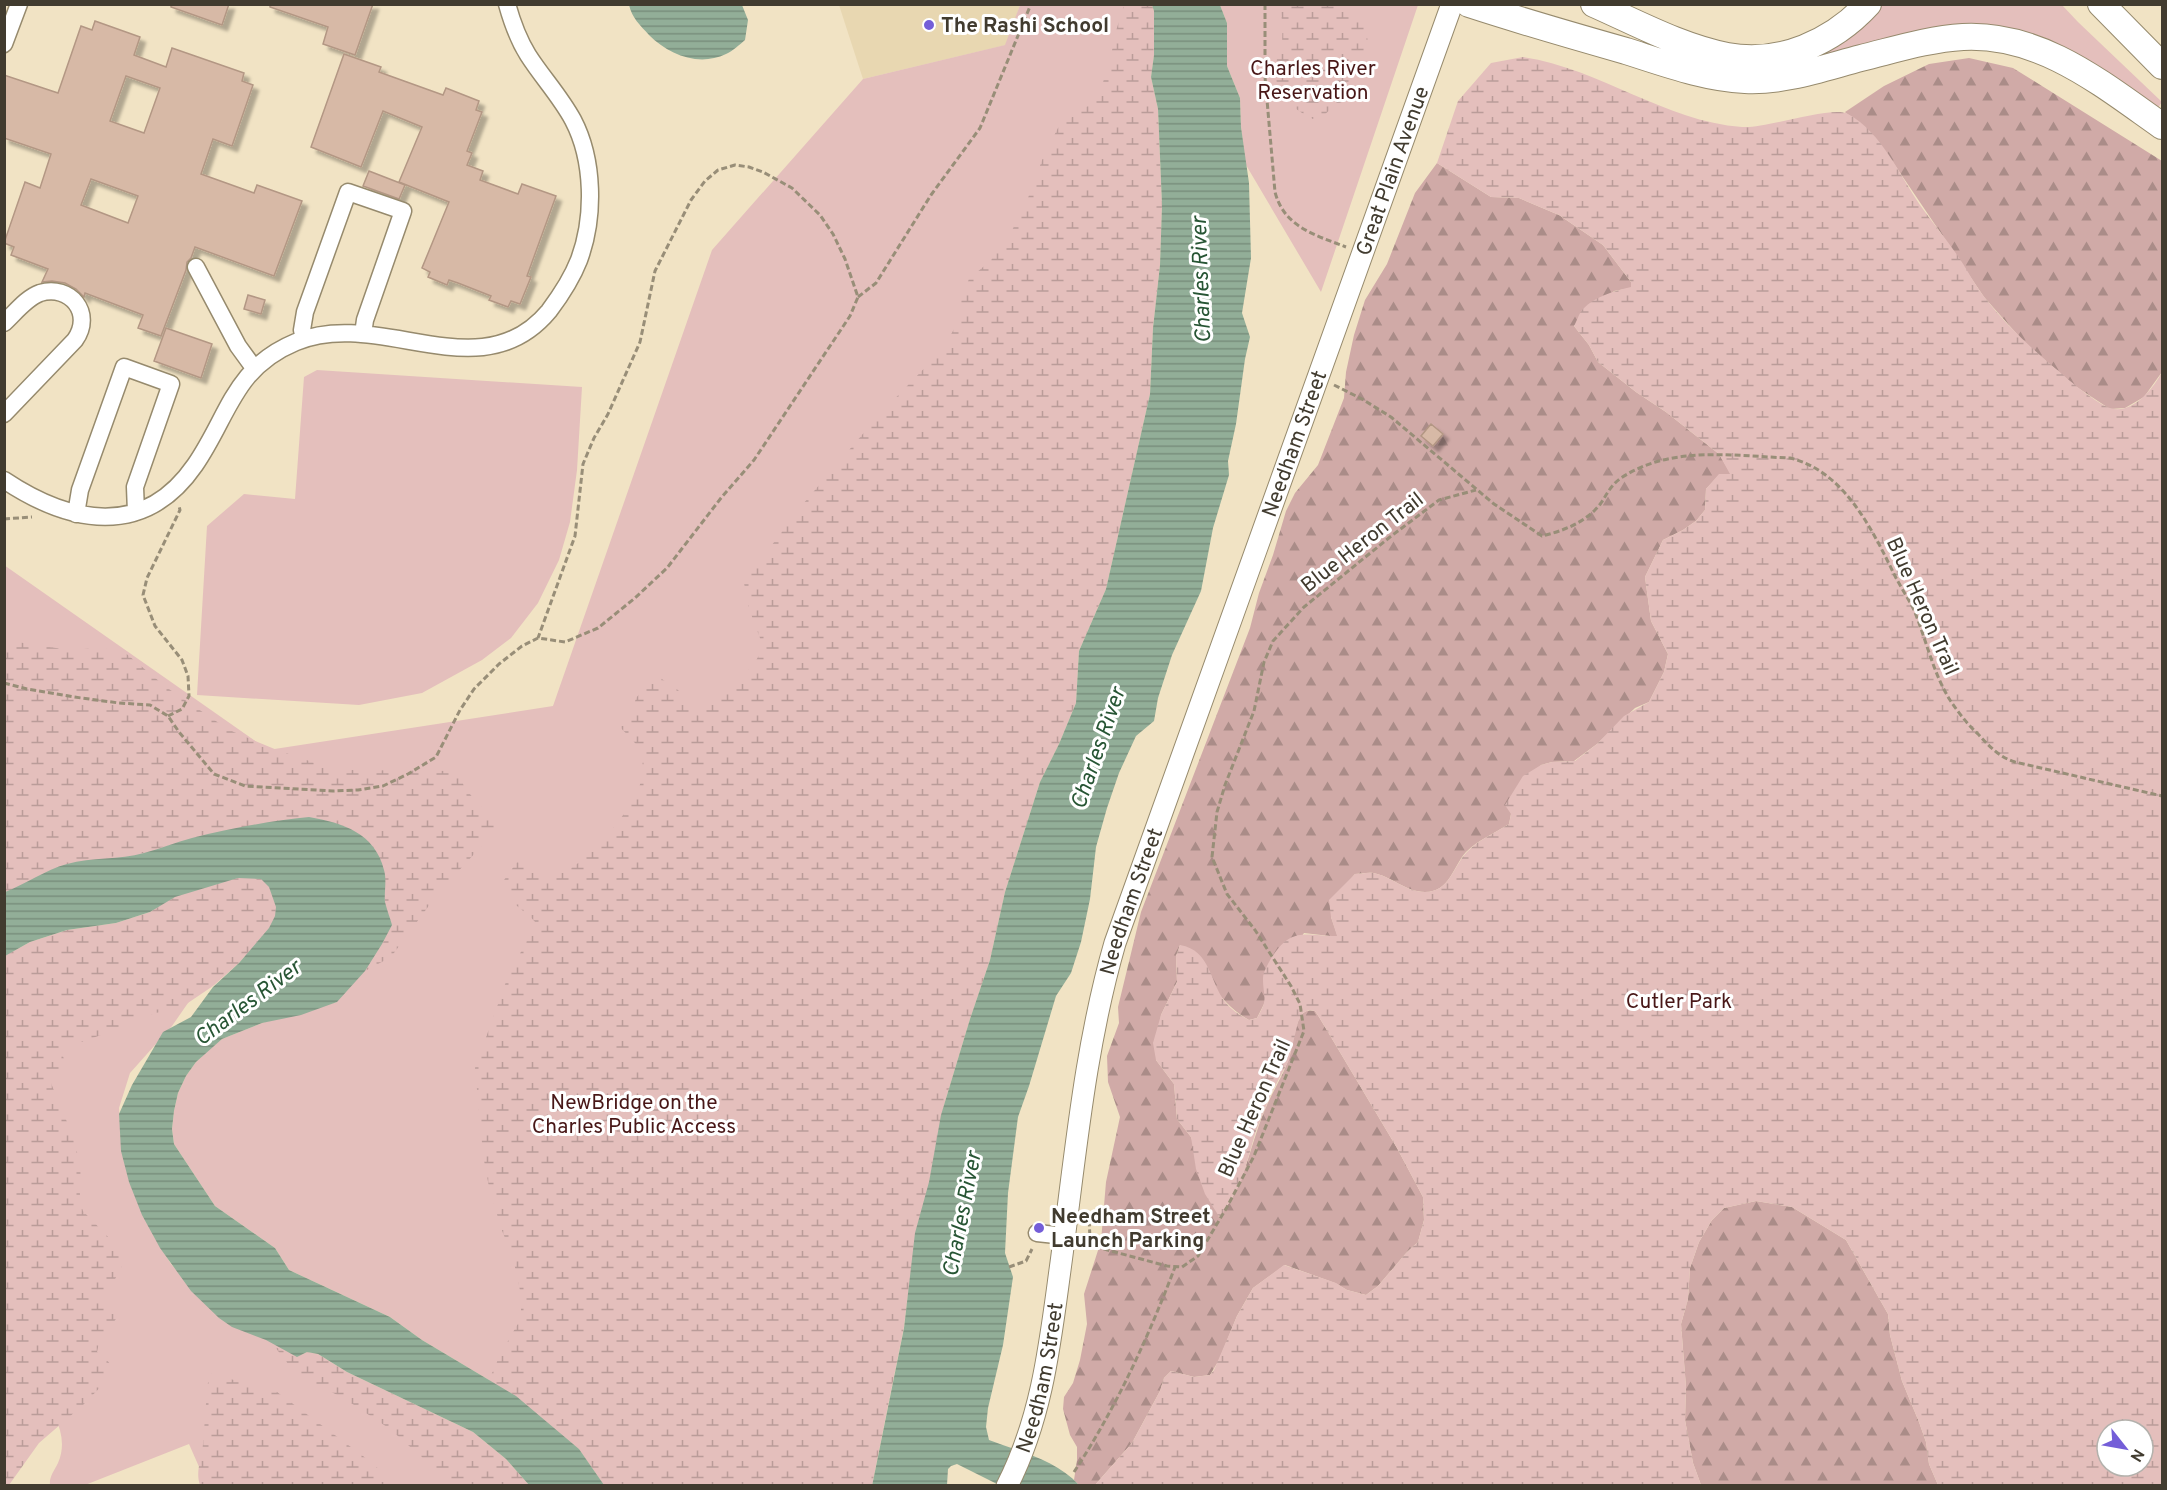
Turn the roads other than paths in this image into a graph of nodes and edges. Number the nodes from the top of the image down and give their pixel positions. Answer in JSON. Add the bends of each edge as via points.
{"nodes":[{"id":1,"x":507,"y":4,"type":"edge"},
{"id":2,"x":1452,"y":4,"type":"edge"},
{"id":3,"x":1469,"y":4,"type":"edge"},
{"id":4,"x":1594,"y":4,"type":"edge"},
{"id":5,"x":1868,"y":4,"type":"edge"},
{"id":6,"x":2101,"y":4,"type":"edge"},
{"id":7,"x":13,"y":6,"type":"edge"},
{"id":8,"x":4,"y":44,"type":"edge"},
{"id":9,"x":2163,"y":66,"type":"edge"},
{"id":10,"x":2163,"y":126,"type":"edge"},
{"id":11,"x":196,"y":267,"type":"dead end"},
{"id":12,"x":4,"y":323,"type":"edge"},
{"id":13,"x":363,"y":334,"type":"junction"},
{"id":14,"x":1331,"y":337,"type":"joint"},
{"id":15,"x":304,"y":339,"type":"junction"},
{"id":16,"x":254,"y":368,"type":"junction"},
{"id":17,"x":4,"y":414,"type":"edge"},
{"id":18,"x":4,"y":480,"type":"edge"},
{"id":19,"x":136,"y":512,"type":"junction"},
{"id":20,"x":75,"y":514,"type":"junction"},
{"id":21,"x":1037,"y":1233,"type":"road end"},
{"id":22,"x":1065,"y":1236,"type":"junction"},
{"id":23,"x":1007,"y":1485,"type":"edge"}],
"edges":[{"from":1,"to":13,"type":"street","via":[[527,54],[573,120],[582,144],[589,209],[579,260],[544,317],[523,335],[503,344],[459,348]]},
{"from":2,"to":14,"type":"main road","name":"Great Plain Avenue"},
{"from":3,"to":10,"type":"highway","via":[[1690,70],[1745,80],[1782,78],[1937,40],[2006,40],[2062,60]]},
{"from":4,"to":5,"type":"highway","via":[[1702,50],[1757,58],[1811,46],[1848,24]]},
{"from":6,"to":9,"type":"highway"},
{"from":7,"to":8,"type":"street"},
{"from":11,"to":16,"type":"street"},
{"from":12,"to":17,"type":"street","via":[[42,292],[60,294],[75,302],[83,321],[75,340]]},
{"from":13,"to":15,"type":"street","via":[[335,333]]},
{"from":13,"to":15,"type":"street","via":[[403,211],[348,192],[304,312]]},
{"from":14,"to":22,"type":"main road","name":"Needham Street","via":[[1114,943],[1090,1045]]},
{"from":15,"to":16,"type":"street"},
{"from":16,"to":19,"type":"street","via":[[234,394],[195,465],[175,489]]},
{"from":18,"to":20,"type":"street"},
{"from":19,"to":20,"type":"street","via":[[103,518]]},
{"from":19,"to":20,"type":"street","via":[[135,487],[171,384],[124,367]]},
{"from":21,"to":22,"type":"street"},
{"from":22,"to":23,"type":"main road","name":"Needham Street","via":[[1042,1388],[1030,1431]]}]}
